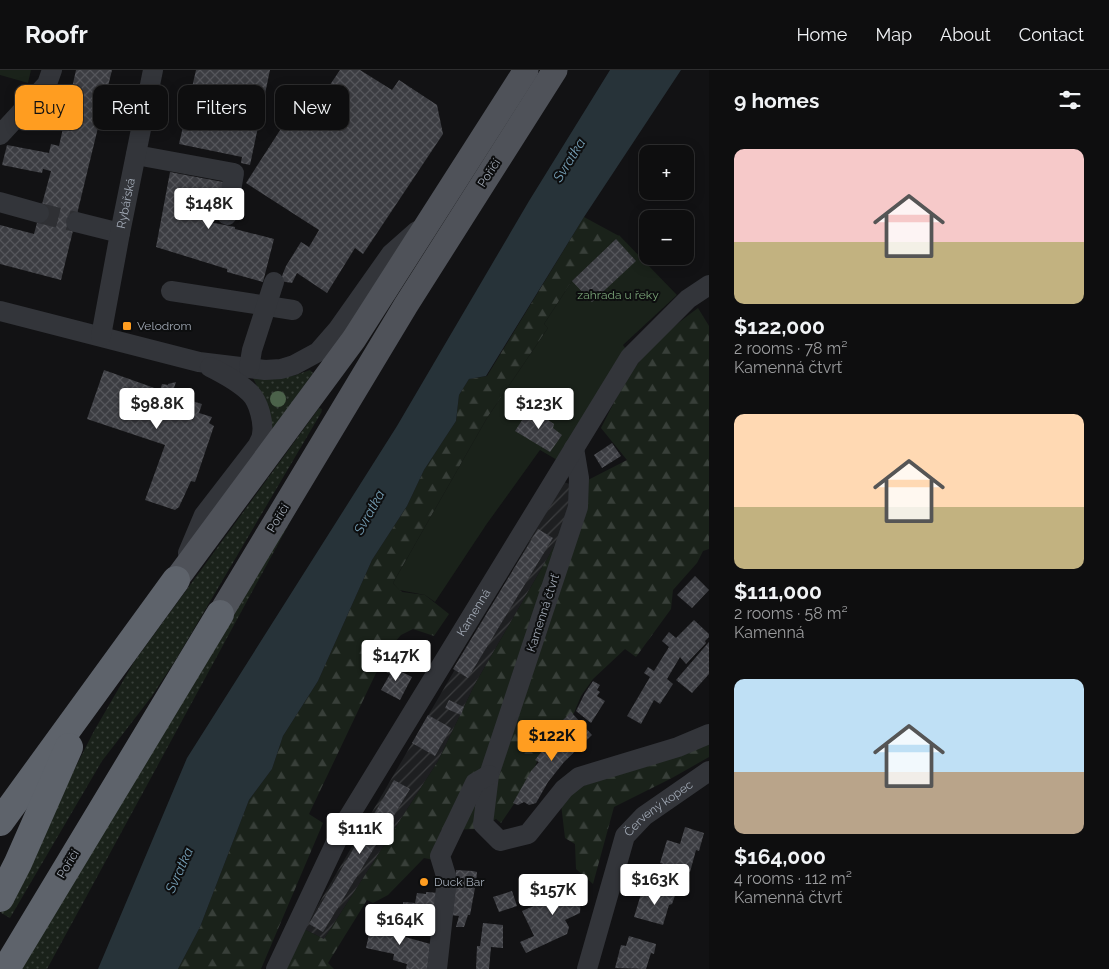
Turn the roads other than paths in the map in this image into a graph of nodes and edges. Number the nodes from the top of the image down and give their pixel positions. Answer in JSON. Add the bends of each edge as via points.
{"nodes":[{"id":1,"x":52,"y":70,"type":"edge"},
{"id":2,"x":154,"y":70,"type":"edge"},
{"id":3,"x":526,"y":70,"type":"edge"},
{"id":4,"x":555,"y":70,"type":"edge"},
{"id":5,"x":0,"y":135,"type":"edge"},
{"id":6,"x":136,"y":154,"type":"junction"},
{"id":7,"x":0,"y":202,"type":"edge"},
{"id":8,"x":39,"y":213,"type":"tunnel mouth"},
{"id":9,"x":227,"y":216,"type":"dead end"},
{"id":10,"x":432,"y":218,"type":"junction"},
{"id":11,"x":76,"y":222,"type":"tunnel mouth"},
{"id":12,"x":120,"y":233,"type":"junction"},
{"id":13,"x":274,"y":282,"type":"dead end"},
{"id":14,"x":709,"y":285,"type":"edge"},
{"id":15,"x":170,"y":290,"type":"dead end"},
{"id":16,"x":266,"y":306,"type":"junction"},
{"id":17,"x":292,"y":310,"type":"dead end"},
{"id":18,"x":0,"y":311,"type":"edge"},
{"id":19,"x":101,"y":336,"type":"junction"},
{"id":20,"x":354,"y":340,"type":"junction"},
{"id":21,"x":318,"y":352,"type":"junction"},
{"id":22,"x":378,"y":352,"type":"junction"},
{"id":23,"x":199,"y":362,"type":"junction"},
{"id":24,"x":249,"y":368,"type":"junction"},
{"id":25,"x":574,"y":448,"type":"junction"},
{"id":26,"x":176,"y":580,"type":"junction"},
{"id":27,"x":220,"y":614,"type":"joint"},
{"id":28,"x":90,"y":700,"type":"junction"},
{"id":29,"x":709,"y":734,"type":"edge"},
{"id":30,"x":709,"y":771,"type":"edge"},
{"id":31,"x":489,"y":775,"type":"junction"},
{"id":32,"x":0,"y":822,"type":"edge"},
{"id":33,"x":62,"y":875,"type":"junction"},
{"id":34,"x":0,"y":898,"type":"edge"},
{"id":35,"x":0,"y":955,"type":"edge"},
{"id":36,"x":6,"y":969,"type":"edge"},
{"id":37,"x":276,"y":969,"type":"edge"},
{"id":38,"x":437,"y":969,"type":"edge"},
{"id":39,"x":587,"y":969,"type":"edge"}],
"edges":[{"from":1,"to":5,"type":"street","via":[[47,84]]},
{"from":2,"to":6,"type":"street","name":"Rybářská"},
{"from":3,"to":10,"type":"main road","name":"Poříčí"},
{"from":4,"to":22,"type":"main road","name":"Poříčí"},
{"from":6,"to":9,"type":"street","via":[[234,173]]},
{"from":6,"to":12,"type":"street","name":"Rybářská"},
{"from":7,"to":8,"type":"street"},
{"from":10,"to":20,"type":"main road","name":"Poříčí"},
{"from":10,"to":21,"type":"street","name":"Poříčí","via":[[391,254]]},
{"from":11,"to":12,"type":"street"},
{"from":12,"to":19,"type":"street","name":"Rybářská"},
{"from":13,"to":16,"type":"street"},
{"from":14,"to":25,"type":"street","name":"Kamenná","via":[[688,299],[630,357]]},
{"from":15,"to":16,"type":"street"},
{"from":16,"to":17,"type":"street"},
{"from":16,"to":24,"type":"street"},
{"from":18,"to":19,"type":"street","name":"Poříčí"},
{"from":19,"to":23,"type":"street","name":"Poříčí"},
{"from":20,"to":21,"type":"street"},
{"from":20,"to":22,"type":"street"},
{"from":20,"to":26,"type":"main road","name":"Poříčí"},
{"from":21,"to":24,"type":"street","name":"Poříčí","via":[[281,369]]},
{"from":22,"to":27,"type":"main road","name":"Poříčí"},
{"from":23,"to":24,"type":"street","name":"Poříčí"},
{"from":23,"to":26,"type":"street","name":"Poříčí","via":[[229,377],[251,394],[259,412],[262,435],[258,446],[204,515]]},
{"from":25,"to":31,"type":"street","name":"Kamenná čtvrť","via":[[579,478],[578,506]]},
{"from":25,"to":37,"type":"street","name":"Kamenná","via":[[345,823]]},
{"from":26,"to":28,"type":"highway","name":"Poříčí"},
{"from":27,"to":33,"type":"highway","name":"Poříčí"},
{"from":28,"to":32,"type":"highway","name":"Poříčí"},
{"from":28,"to":34,"type":"highway"},
{"from":29,"to":31,"type":"street","name":"Kamenná čtvrť","via":[[678,747],[579,777],[564,789],[528,834],[500,841],[483,824]]},
{"from":30,"to":39,"type":"street","name":"Červený kopec","via":[[644,816],[625,836]]},
{"from":31,"to":38,"type":"street","name":"Kamenná čtvrť","via":[[475,783],[440,856],[447,880]]},
{"from":33,"to":35,"type":"highway"},
{"from":33,"to":36,"type":"highway","name":"Poříčí"}]}
